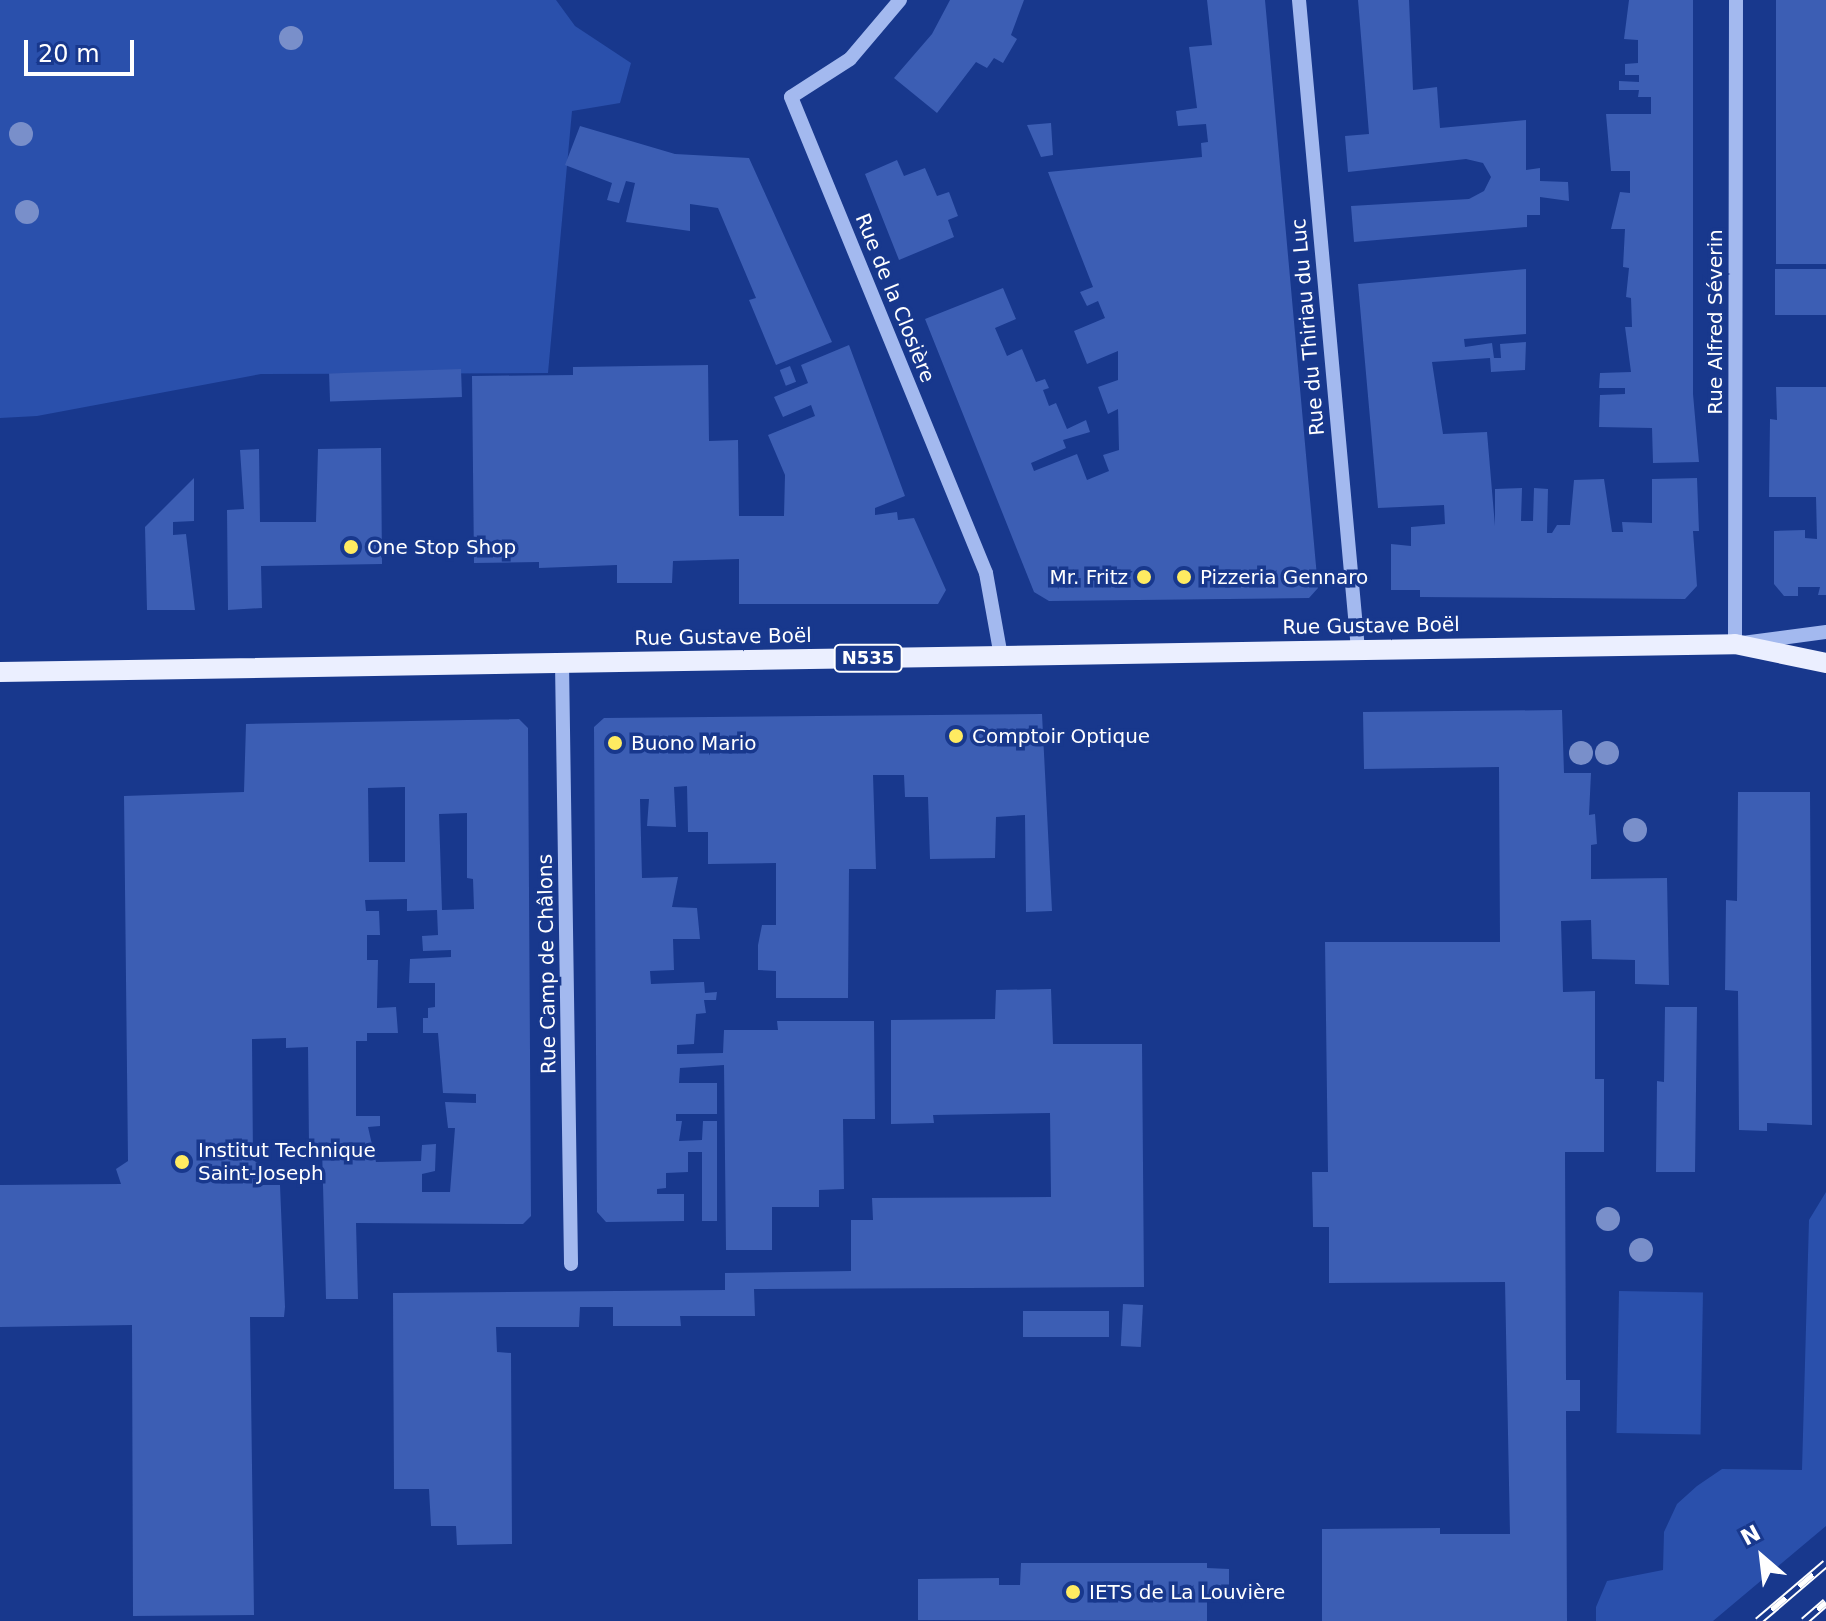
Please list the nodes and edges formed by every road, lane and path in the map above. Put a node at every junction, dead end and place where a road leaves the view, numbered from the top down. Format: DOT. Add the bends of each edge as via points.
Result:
graph roads {
  1 [pos="900,0"];
  2 [pos="1299,0"];
  3 [pos="1736,0"];
  4 [pos="1826,632"];
  5 [pos="1735,644"];
  6 [pos="1358,650"];
  7 [pos="1001,656"];
  8 [pos="562,663"];
  9 [pos="1826,663"];
  10 [pos="0,672"];
  11 [pos="571,1264"];
  1 -- 7 [label="street, Rue de la Closière" via="850,59 791,97 986,573"];
  2 -- 6 [label="street, Rue du Thiriau du Luc"];
  3 -- 5 [label="street, Rue Alfred Séverin"];
  4 -- 5 [label="street, Rue Gustave Boël"];
  5 -- 6 [label="main road, Rue Gustave Boël / N535"];
  5 -- 9 [label="main road, Rue Gustave Boël / N535"];
  6 -- 7 [label="main road, Rue Gustave Boël / N535"];
  7 -- 8 [label="main road, Rue Gustave Boël / N535"];
  8 -- 10 [label="main road, Rue Gustave Boël / N535"];
  8 -- 11 [label="street, Rue Camp de Châlons"];
}
